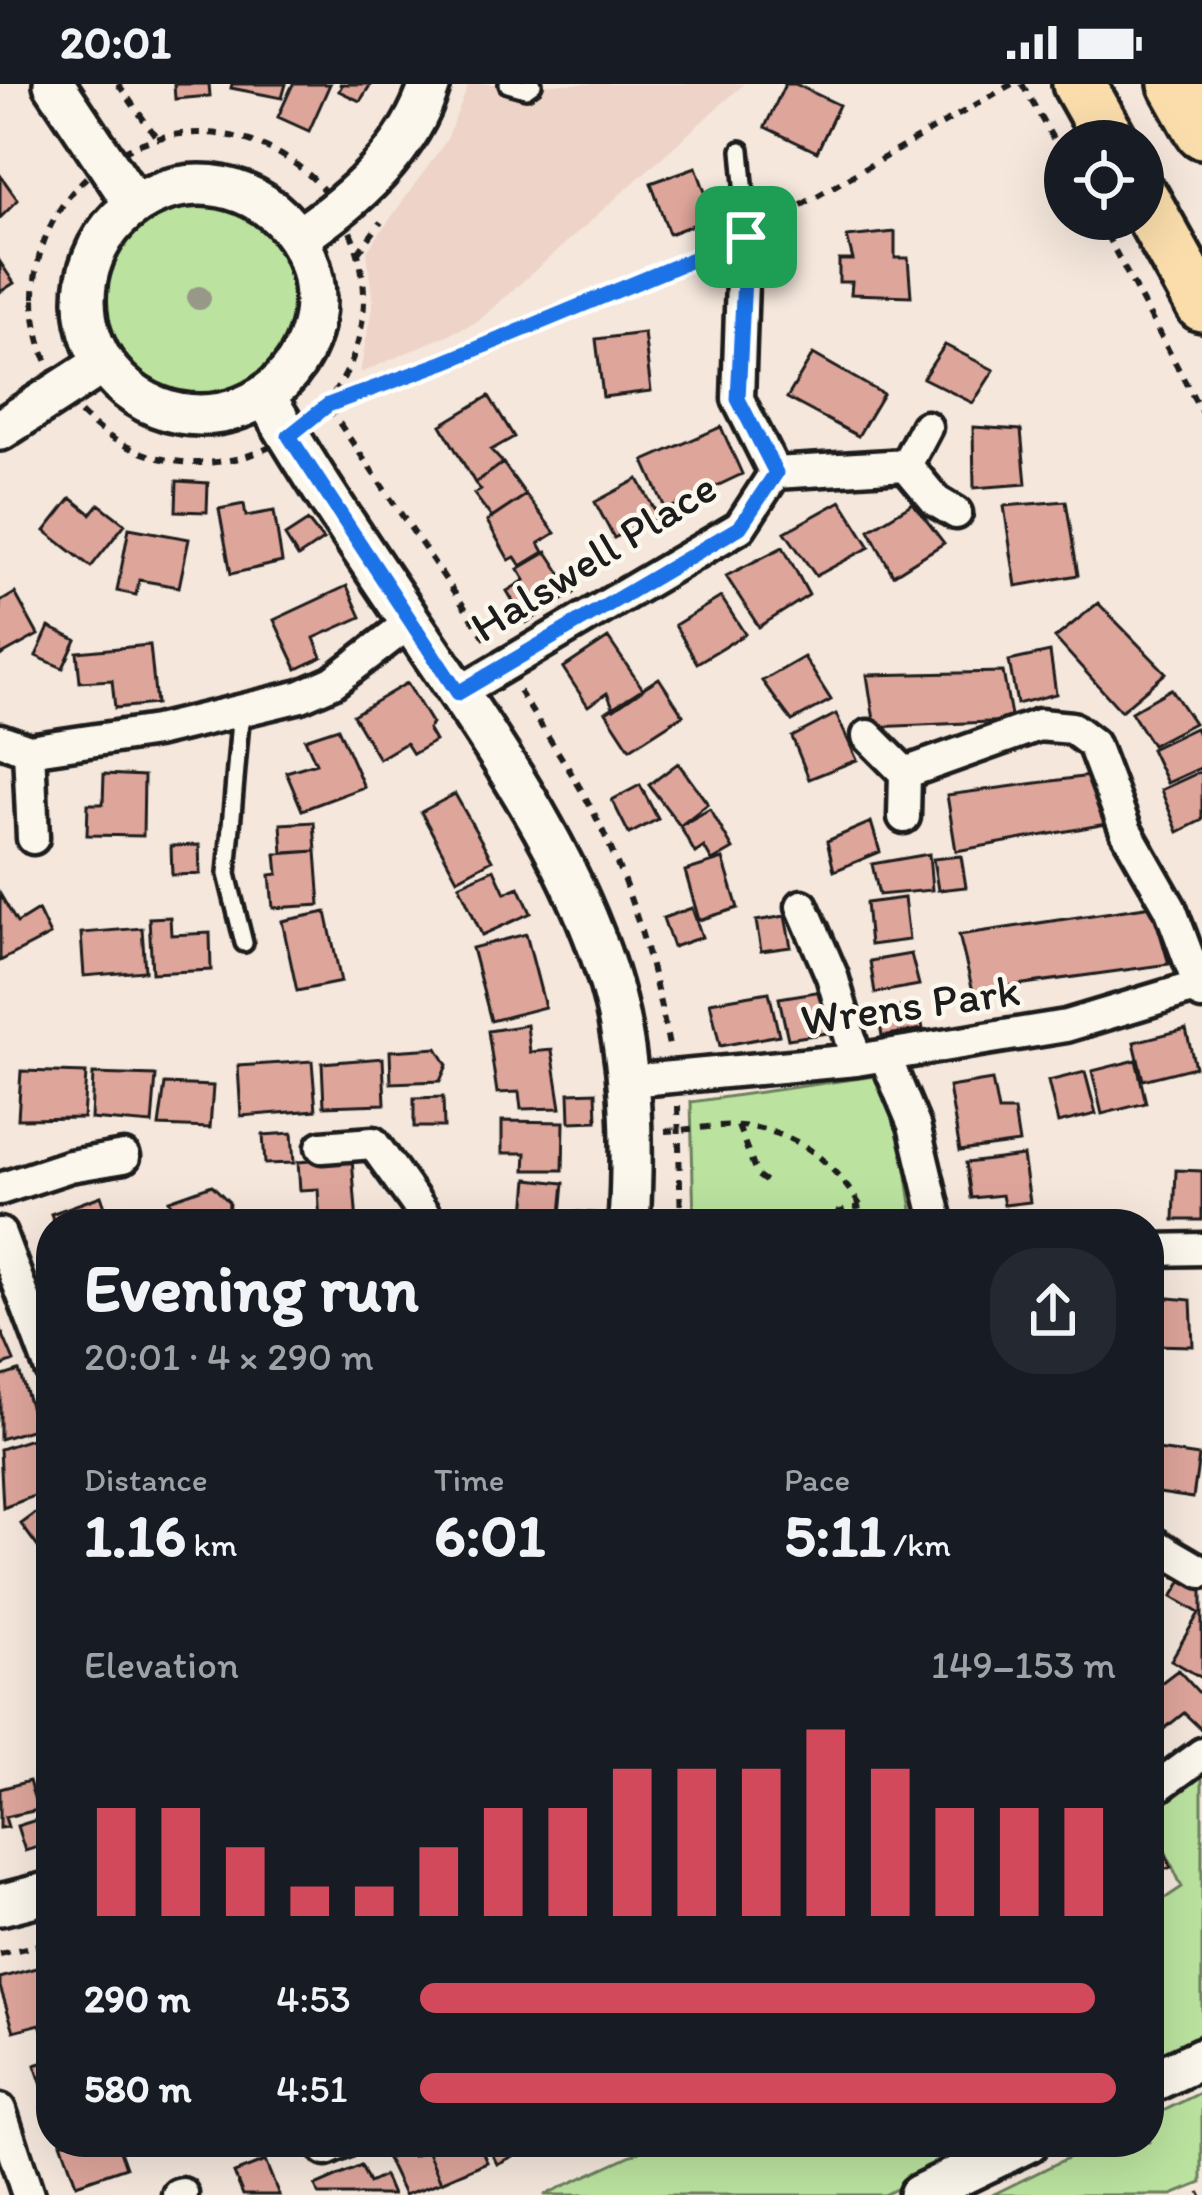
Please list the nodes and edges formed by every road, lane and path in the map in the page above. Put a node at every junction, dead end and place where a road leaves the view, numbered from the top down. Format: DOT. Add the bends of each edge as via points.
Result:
graph roads {
  1 [pos="55,84"];
  2 [pos="118,84"];
  3 [pos="430,84"];
  4 [pos="508,84"];
  5 [pos="533,84"];
  6 [pos="1012,84"];
  7 [pos="1022,84"];
  8 [pos="1079,84"];
  9 [pos="1175,84"];
  10 [pos="1099,120"];
  11 [pos="1044,123"];
  12 [pos="1202,132"];
  13 [pos="157,138"];
  14 [pos="742,150"];
  15 [pos="104,161"];
  16 [pos="135,205"];
  17 [pos="339,209"];
  18 [pos="746,237"];
  19 [pos="1164,237"];
  20 [pos="298,238"];
  21 [pos="1109,240"];
  22 [pos="742,281"];
  23 [pos="1202,305"];
  24 [pos="104,363"];
  25 [pos="63,392"];
  26 [pos="265,396"];
  27 [pos="328,405"];
  28 [pos="1202,413"];
  29 [pos="926,428"];
  30 [pos="0,430"];
  31 [pos="289,436"];
  32 [pos="906,466"];
  33 [pos="776,473"];
  34 [pos="956,514"];
  35 [pos="413,620"];
  36 [pos="458,693"];
  37 [pos="242,709"];
  38 [pos="868,736"];
  39 [pos="15,745"];
  40 [pos="905,773"];
  41 [pos="904,818"];
  42 [pos="33,838"];
  43 [pos="802,906"];
  44 [pos="244,943"];
  45 [pos="1201,990"];
  46 [pos="871,1058"];
  47 [pos="628,1081"];
  48 [pos="738,1126"];
  49 [pos="632,1132"];
  50 [pos="322,1147"];
  51 [pos="124,1157"];
  52 [pos="772,1186"];
  53 [pos="0,1189"];
  54 [pos="861,1206"];
  55 [pos="420,1209"];
  56 [pos="629,1209"];
  57 [pos="850,1209"];
  58 [pos="863,1209"];
  59 [pos="934,1209"];
  60 [pos="0,1234"];
  61 [pos="1202,1249"];
  62 [pos="1164,1250"];
  63 [pos="36,1330"];
  64 [pos="1164,1549"];
  65 [pos="1202,1572"];
  66 [pos="1202,1754"];
  67 [pos="1164,1781"];
  68 [pos="36,1896"];
  69 [pos="0,1905"];
  70 [pos="36,1946"];
  71 [pos="0,1954"];
  72 [pos="1202,2058"];
  73 [pos="1164,2077"];
  74 [pos="0,2110"];
  75 [pos="997,2157"];
  76 [pos="28,2195"];
  77 [pos="919,2195"];
  1 -- 15 [label="street"];
  2 -- 13 [label="path"];
  3 -- 17 [label="street" via="392,158"];
  4 -- 5 [label="lane"];
  6 -- 18 [label="path"];
  7 -- 11 [label="path"];
  8 -- 10 [label="highway"];
  9 -- 12 [label="highway"];
  13 -- 15 [label="path"];
  13 -- 17 [label="path" via="217,132 259,142 294,163"];
  14 -- 18 [label="lane"];
  15 -- 16 [label="street"];
  15 -- 25 [label="path" via="52,222 37,268 38,327"];
  16 -- 20 [label="street" via="178,188 224,188 266,206"];
  16 -- 24 [label="street" via="104,237 87,278 87,322"];
  17 -- 20 [label="street"];
  17 -- 27 [label="path" via="356,242 362,316 347,378"];
  18 -- 22 [label="lane"];
  18 -- 27 [label="path"];
  19 -- 23 [label="highway"];
  20 -- 26 [label="street" via="315,286 310,336"];
  21 -- 28 [label="path"];
  22 -- 33 [label="street, Halswell Place" via="738,399"];
  24 -- 25 [label="street"];
  24 -- 26 [label="street" via="136,396 178,413 223,413"];
  25 -- 30 [label="street"];
  25 -- 31 [label="path" via="99,429 168,461 229,461"];
  26 -- 31 [label="street"];
  27 -- 31 [label="path"];
  29 -- 32 [label="street"];
  31 -- 35 [label="street"];
  32 -- 33 [label="street"];
  32 -- 34 [label="street"];
  33 -- 36 [label="street, Halswell Place" via="740,527"];
  35 -- 36 [label="street"];
  35 -- 37 [label="street" via="333,682"];
  36 -- 47 [label="street" via="511,769 580,902 607,971"];
  37 -- 39 [label="street" via="156,731"];
  37 -- 44 [label="lane" via="227,874"];
  38 -- 40 [label="street"];
  39 -- 42 [label="street"];
  40 -- 41 [label="street"];
  40 -- 45 [label="street, Wrens Park" via="1040,725 1072,728 1093,744"];
  43 -- 46 [label="street"];
  45 -- 46 [label="street, Wrens Park" via="1066,1027"];
  46 -- 47 [label="street, Wrens Park"];
  46 -- 59 [label="street" via="914,1125"];
  47 -- 49 [label="street"];
  48 -- 49 [label="path"];
  48 -- 52 [label="path" via="757,1175"];
  48 -- 54 [label="path" via="813,1150"];
  49 -- 56 [label="street"];
  50 -- 55 [label="street" via="373,1143"];
  51 -- 53 [label="street"];
  54 -- 57 [label="path"];
  54 -- 58 [label="path"];
  60 -- 63 [label="street"];
  61 -- 62 [label="street"];
  64 -- 65 [label="street"];
  66 -- 67 [label="street"];
  68 -- 69 [label="street"];
  70 -- 71 [label="path"];
  72 -- 73 [label="street"];
  74 -- 76 [label="street"];
  75 -- 77 [label="street"];
}
